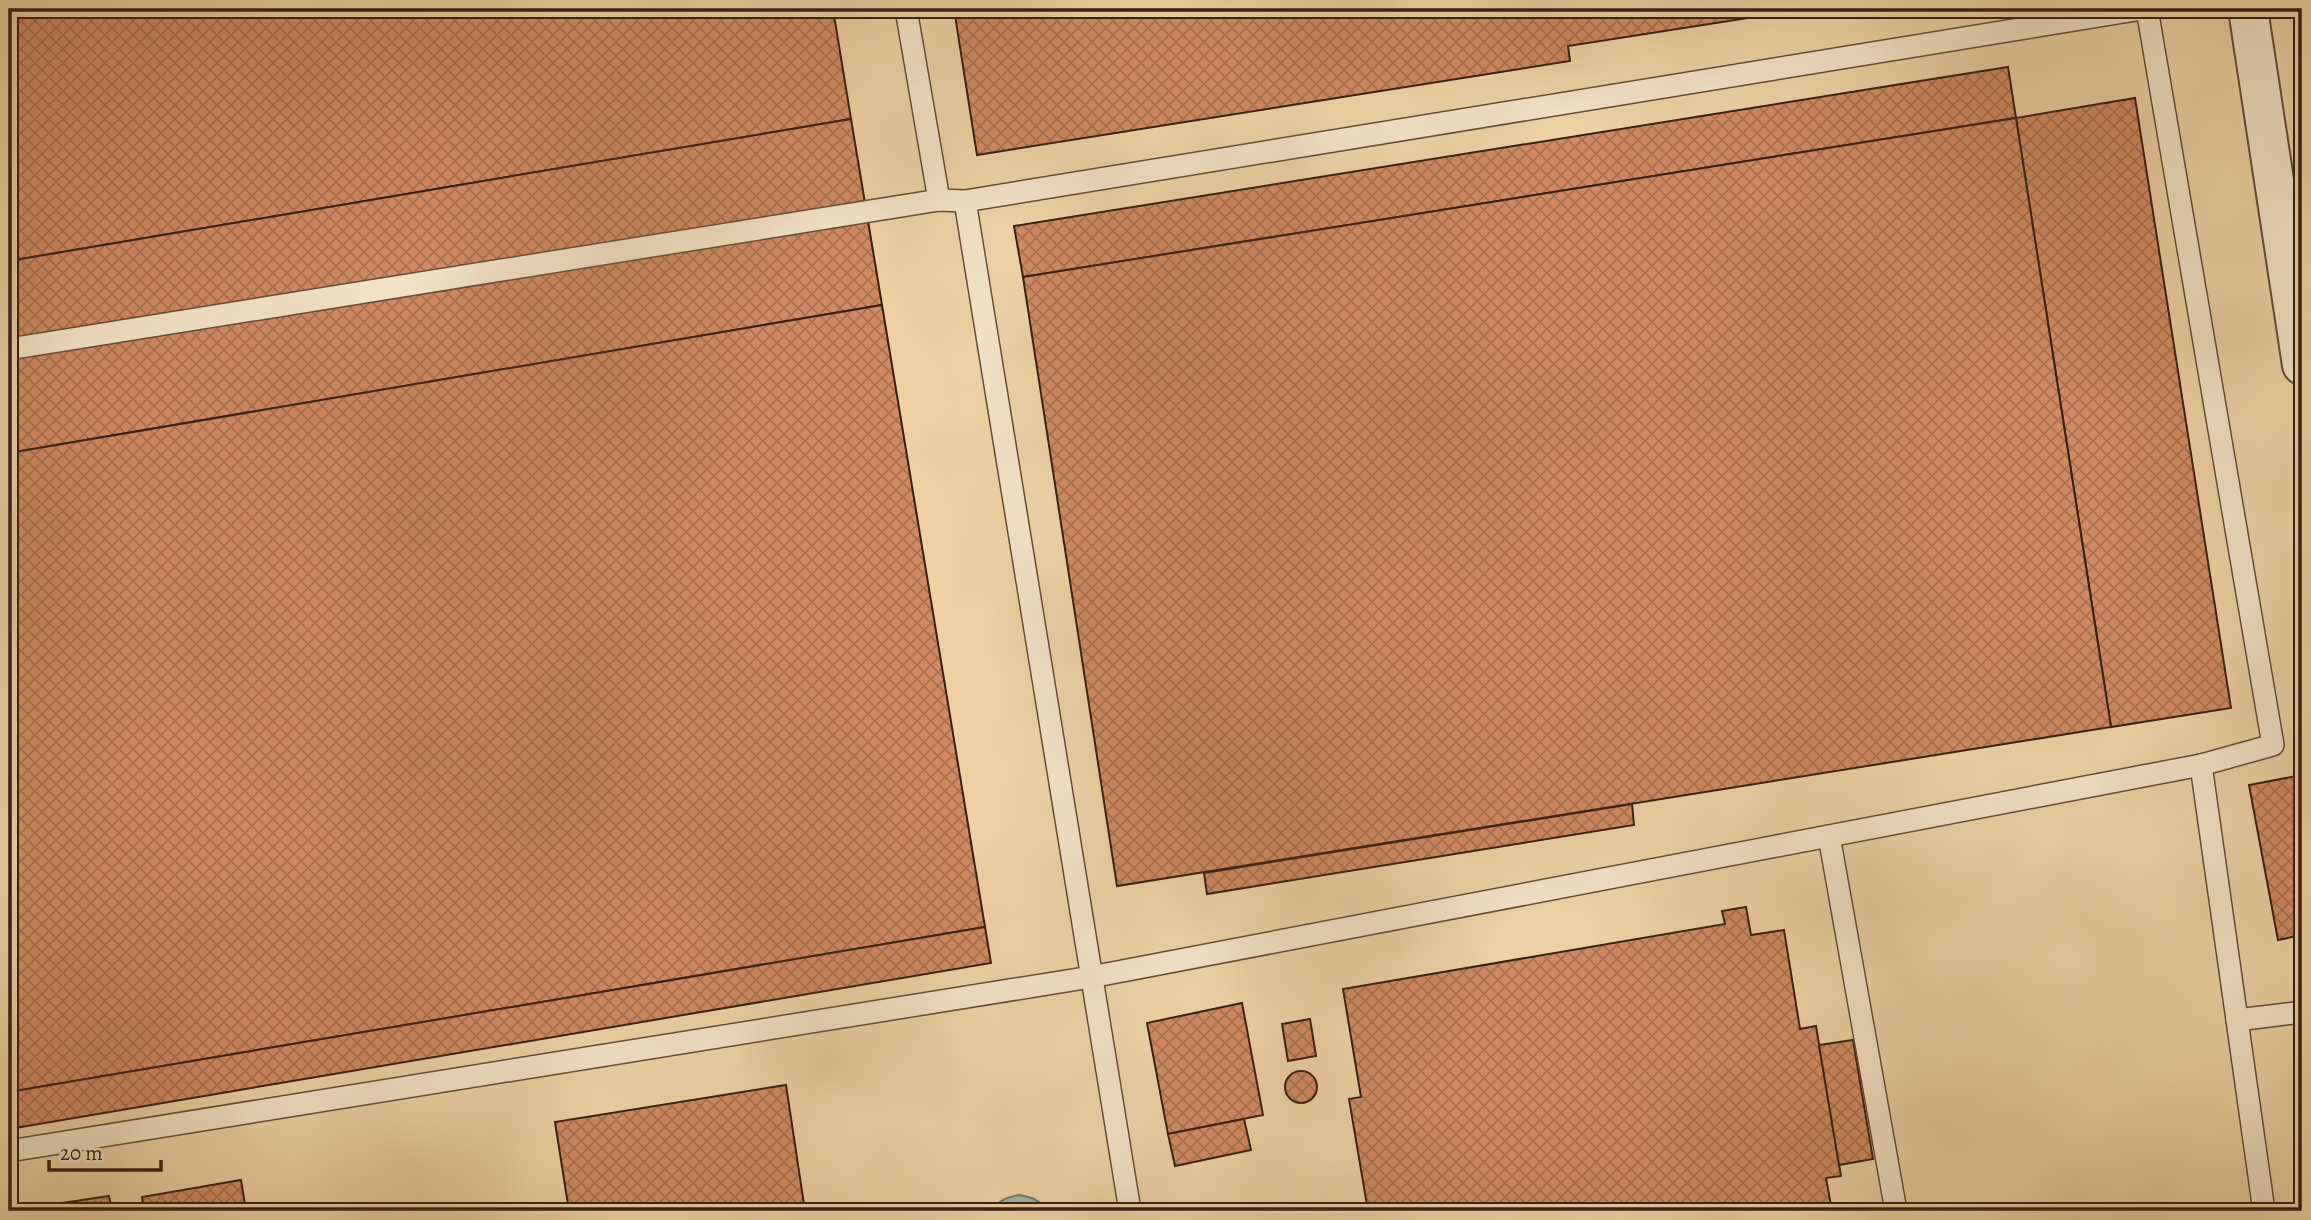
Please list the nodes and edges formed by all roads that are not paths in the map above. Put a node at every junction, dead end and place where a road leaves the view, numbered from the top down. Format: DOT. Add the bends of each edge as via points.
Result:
graph roads {
  1 [pos="906,9"];
  2 [pos="2144,9"];
  3 [pos="2248,9"];
  4 [pos="2074,14"];
  5 [pos="939,200"];
  6 [pos="965,201"];
  7 [pos="9,349"];
  8 [pos="2301,350"];
  9 [pos="2201,765"];
  10 [pos="1829,836"];
  11 [pos="1091,977"];
  12 [pos="2302,1012"];
  13 [pos="2236,1020"];
  14 [pos="9,1151"];
  15 [pos="1130,1211"];
  16 [pos="1896,1211"];
  17 [pos="2264,1211"];
  1 -- 5 [label="lane"];
  2 -- 4 [label="lane"];
  2 -- 9 [label="lane" via="2273,745"];
  3 -- 8 [label="street"];
  4 -- 6 [label="lane"];
  5 -- 6 [label="lane"];
  5 -- 7 [label="lane"];
  6 -- 11 [label="lane"];
  9 -- 10 [label="lane"];
  9 -- 13 [label="lane"];
  10 -- 11 [label="lane"];
  10 -- 16 [label="lane"];
  11 -- 14 [label="lane"];
  11 -- 15 [label="lane"];
  12 -- 13 [label="lane"];
  13 -- 17 [label="lane"];
}
